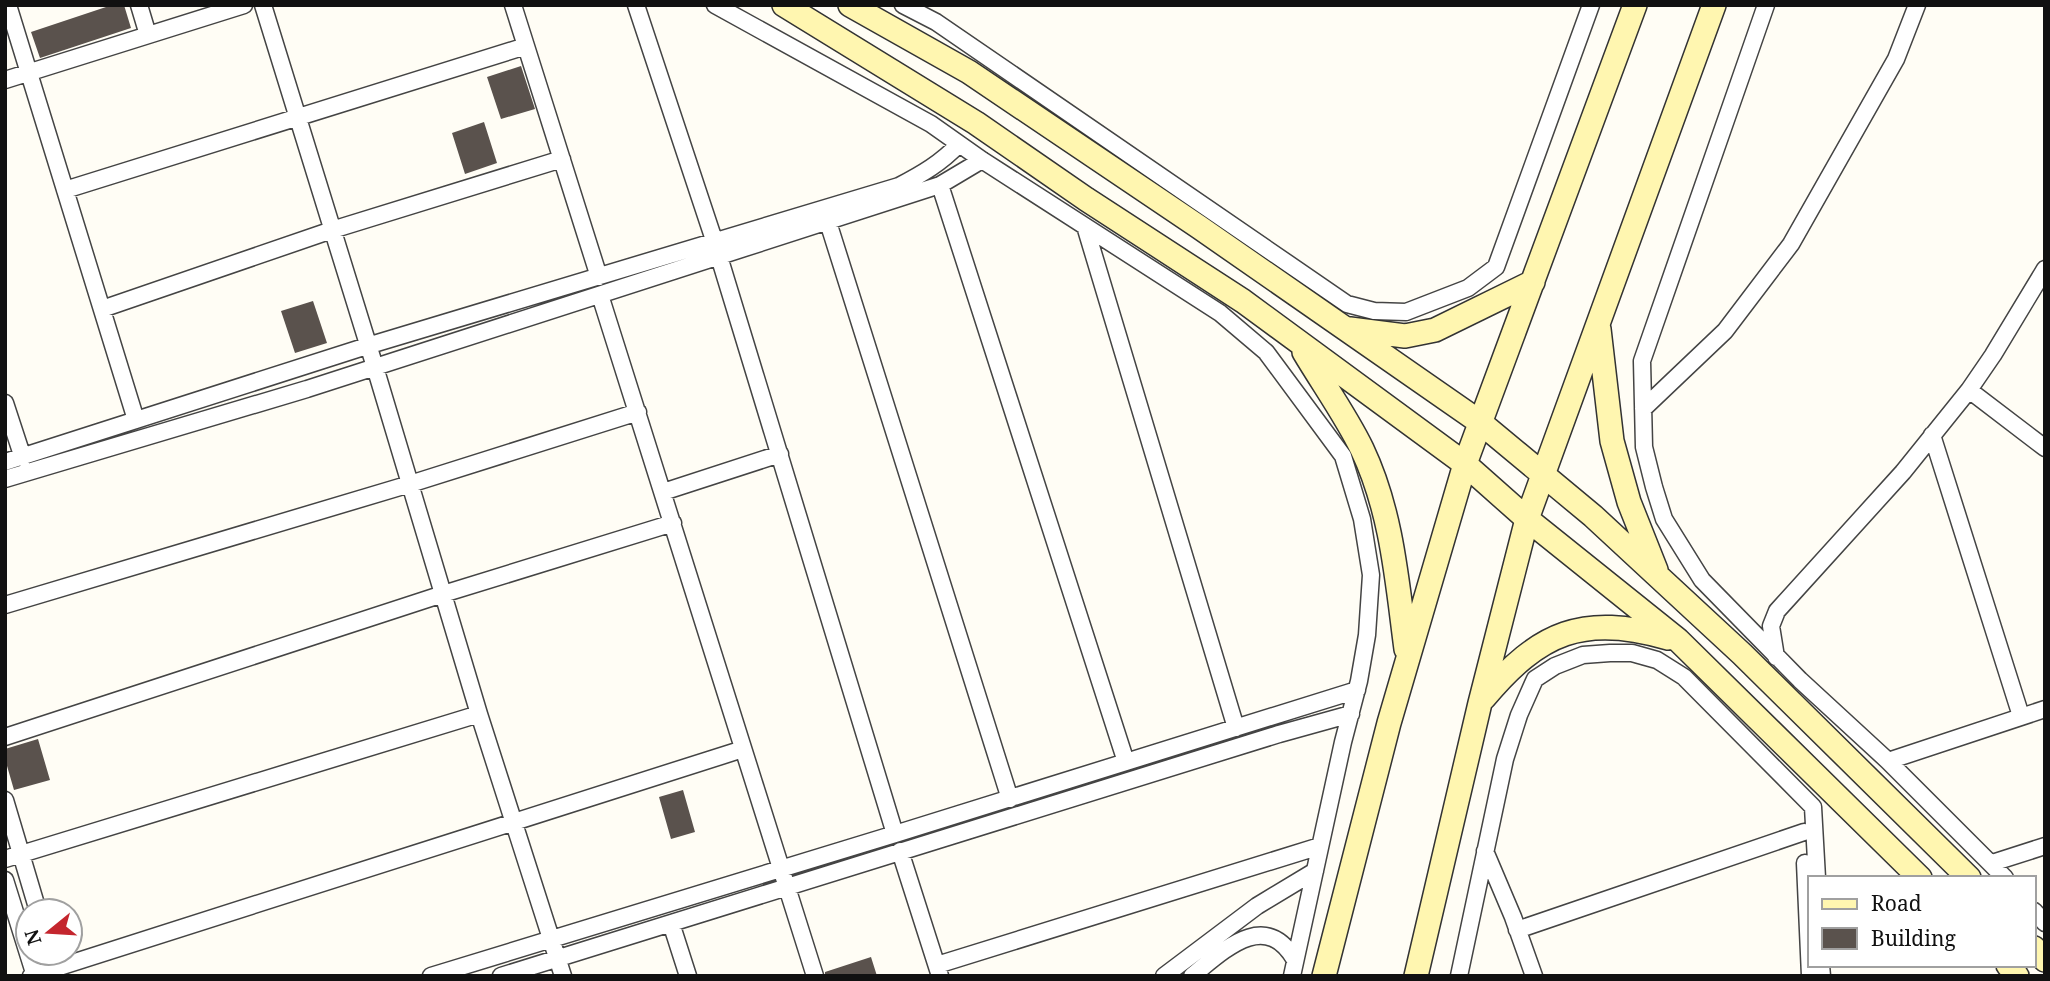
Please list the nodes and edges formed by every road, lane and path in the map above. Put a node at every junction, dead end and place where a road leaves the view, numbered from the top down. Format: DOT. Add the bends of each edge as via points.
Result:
graph roads {
  1 [pos="8,5"];
  2 [pos="139,5"];
  3 [pos="244,5"];
  4 [pos="263,5"];
  5 [pos="513,5"];
  6 [pos="636,5"];
  7 [pos="715,5"];
  8 [pos="784,5"];
  9 [pos="850,5"];
  10 [pos="903,5"];
  11 [pos="1591,5"];
  12 [pos="1635,5"];
  13 [pos="1714,5"];
  14 [pos="1766,5"];
  15 [pos="1917,5"];
  16 [pos="148,35"];
  17 [pos="526,46"];
  18 [pos="29,72"];
  19 [pos="5,80"];
  20 [pos="297,116"];
  21 [pos="959,144"];
  22 [pos="562,159"];
  23 [pos="982,160"];
  24 [pos="940,185"];
  25 [pos="65,190"];
  26 [pos="828,222"];
  27 [pos="1085,226"];
  28 [pos="332,230"];
  29 [pos="715,240"];
  30 [pos="720,257"];
  31 [pos="2045,269"];
  32 [pos="599,277"];
  33 [pos="1533,282"];
  34 [pos="600,295"];
  35 [pos="102,309"];
  36 [pos="1599,322"];
  37 [pos="1344,328"];
  38 [pos="1297,341"];
  39 [pos="367,346"];
  40 [pos="375,367"];
  41 [pos="1969,390"];
  42 [pos="5,403"];
  43 [pos="1643,409"];
  44 [pos="638,412"];
  45 [pos="136,420"];
  46 [pos="1481,423"];
  47 [pos="1932,435"];
  48 [pos="2045,448"];
  49 [pos="780,454"];
  50 [pos="23,458"];
  51 [pos="5,462"];
  52 [pos="1465,464"];
  53 [pos="1544,473"];
  54 [pos="5,479"];
  55 [pos="410,484"];
  56 [pos="663,492"];
  57 [pos="1527,519"];
  58 [pos="673,523"];
  59 [pos="1658,576"];
  60 [pos="443,594"];
  61 [pos="5,605"];
  62 [pos="1678,640"];
  63 [pos="1774,654"];
  64 [pos="1408,659"];
  65 [pos="1357,690"];
  66 [pos="1480,703"];
  67 [pos="1796,708"];
  68 [pos="2045,709"];
  69 [pos="479,714"];
  70 [pos="1351,714"];
  71 [pos="2021,716"];
  72 [pos="1236,728"];
  73 [pos="5,737"];
  74 [pos="743,748"];
  75 [pos="1888,761"];
  76 [pos="1126,762"];
  77 [pos="1801,795"];
  78 [pos="1010,799"];
  79 [pos="5,800"];
  80 [pos="514,822"];
  81 [pos="1804,832"];
  82 [pos="895,834"];
  83 [pos="1320,846"];
  84 [pos="2045,846"];
  85 [pos="1485,850"];
  86 [pos="900,851"];
  87 [pos="22,855"];
  88 [pos="5,859"];
  89 [pos="1992,863"];
  90 [pos="781,869"];
  91 [pos="1315,871"];
  92 [pos="1816,876"];
  93 [pos="1918,876"];
  94 [pos="1967,876"];
  95 [pos="2002,876"];
  96 [pos="5,880"];
  97 [pos="786,887"];
  98 [pos="34,897"];
  99 [pos="671,923"];
  100 [pos="1808,928"];
  101 [pos="1517,930"];
  102 [pos="551,939"];
  103 [pos="558,958"];
  104 [pos="1293,968"];
  105 [pos="938,970"];
  106 [pos="56,973"];
  107 [pos="33,975"];
  108 [pos="431,976"];
  109 [pos="501,976"];
  110 [pos="563,976"];
  111 [pos="688,976"];
  112 [pos="815,976"];
  113 [pos="1164,976"];
  114 [pos="1192,976"];
  115 [pos="1324,976"];
  116 [pos="1416,976"];
  117 [pos="1459,976"];
  118 [pos="1534,976"];
  1 -- 18 [label="street"];
  2 -- 16 [label="street"];
  3 -- 16 [label="street"];
  4 -- 20 [label="street"];
  5 -- 17 [label="street"];
  6 -- 29 [label="street"];
  7 -- 21 [label="street" via="931,124"];
  8 -- 38 [label="main road" via="976,123"];
  9 -- 37 [label="main road" via="970,72"];
  10 -- 11 [label="street" via="947,30 1347,304 1406,312 1468,288 1496,267"];
  12 -- 33 [label="main road"];
  13 -- 36 [label="main road"];
  14 -- 43 [label="street" via="1649,336 1642,361"];
  15 -- 43 [label="street" via="1896,59 1791,244 1725,331"];
  16 -- 18 [label="street"];
  17 -- 20 [label="street"];
  17 -- 22 [label="street"];
  18 -- 19 [label="street"];
  18 -- 25 [label="street"];
  20 -- 25 [label="street"];
  20 -- 28 [label="street"];
  21 -- 23 [label="street"];
  21 -- 29 [label="street" via="929,171 899,186"];
  22 -- 28 [label="street"];
  22 -- 32 [label="street"];
  23 -- 24 [label="street"];
  23 -- 27 [label="street"];
  24 -- 26 [label="street"];
  24 -- 76 [label="street"];
  25 -- 35 [label="street"];
  26 -- 30 [label="street"];
  26 -- 78 [label="street"];
  27 -- 65 [label="street" via="1220,313 1266,352 1343,456 1362,519 1371,575"];
  27 -- 72 [label="street"];
  28 -- 35 [label="street"];
  28 -- 39 [label="street"];
  29 -- 30 [label="street"];
  29 -- 32 [label="street"];
  30 -- 34 [label="street"];
  30 -- 49 [label="street"];
  31 -- 41 [label="street"];
  32 -- 39 [label="street"];
  33 -- 37 [label="main road" via="1435,330 1405,336"];
  33 -- 46 [label="main road"];
  34 -- 40 [label="street"];
  34 -- 44 [label="street"];
  35 -- 45 [label="street"];
  36 -- 53 [label="main road"];
  36 -- 59 [label="main road" via="1612,441 1629,502"];
  37 -- 46 [label="main road"];
  38 -- 52 [label="main road"];
  38 -- 64 [label="main road" via="1362,449 1378,491 1391,536"];
  39 -- 40 [label="street"];
  39 -- 45 [label="street"];
  40 -- 54 [label="street"];
  40 -- 55 [label="street"];
  41 -- 47 [label="street"];
  41 -- 48 [label="street"];
  42 -- 50 [label="street"];
  43 -- 63 [label="street" via="1644,447 1664,519 1702,580"];
  44 -- 55 [label="street"];
  44 -- 56 [label="street"];
  45 -- 50 [label="street"];
  46 -- 52 [label="main road"];
  46 -- 53 [label="main road"];
  47 -- 63 [label="street" via="1777,611 1771,626"];
  47 -- 71 [label="street"];
  49 -- 56 [label="street"];
  49 -- 82 [label="street"];
  50 -- 51 [label="street"];
  52 -- 57 [label="main road"];
  52 -- 64 [label="main road"];
  53 -- 57 [label="main road"];
  53 -- 59 [label="main road"];
  55 -- 60 [label="street"];
  55 -- 61 [label="street"];
  56 -- 58 [label="street"];
  57 -- 62 [label="main road"];
  57 -- 66 [label="main road"];
  58 -- 60 [label="street"];
  58 -- 74 [label="street"];
  59 -- 67 [label="main road"];
  60 -- 69 [label="street"];
  60 -- 73 [label="street"];
  62 -- 66 [label="main road" via="1636,628 1595,626 1567,632 1524,656"];
  62 -- 93 [label="main road"];
  63 -- 67 [label="street"];
  63 -- 75 [label="street"];
  64 -- 115 [label="main road"];
  65 -- 70 [label="street"];
  65 -- 72 [label="street"];
  66 -- 116 [label="main road"];
  67 -- 94 [label="main road"];
  68 -- 71 [label="street"];
  69 -- 80 [label="street"];
  69 -- 87 [label="street"];
  70 -- 83 [label="street"];
  70 -- 86 [label="street"];
  71 -- 75 [label="street"];
  72 -- 76 [label="street"];
  74 -- 80 [label="street"];
  74 -- 90 [label="street"];
  75 -- 89 [label="street"];
  76 -- 78 [label="street"];
  77 -- 81 [label="street"];
  77 -- 85 [label="street" via="1684,677 1657,660 1632,653 1583,655 1535,679 1505,759"];
  77 -- 92 [label="street" via="1813,807"];
  78 -- 82 [label="street"];
  79 -- 87 [label="street"];
  80 -- 102 [label="street"];
  80 -- 106 [label="street"];
  81 -- 100 [label="street"];
  81 -- 101 [label="street"];
  82 -- 90 [label="street"];
  83 -- 91 [label="street"];
  83 -- 105 [label="street"];
  84 -- 89 [label="street"];
  85 -- 101 [label="street"];
  85 -- 117 [label="street"];
  86 -- 97 [label="street"];
  86 -- 105 [label="street"];
  87 -- 88 [label="street"];
  87 -- 98 [label="street"];
  89 -- 95 [label="street"];
  90 -- 97 [label="street"];
  90 -- 102 [label="street"];
  91 -- 104 [label="street"];
  91 -- 113 [label="street" via="1256,906"];
  96 -- 107 [label="street"];
  97 -- 99 [label="street"];
  97 -- 112 [label="street"];
  99 -- 103 [label="street"];
  99 -- 111 [label="street"];
  101 -- 118 [label="street"];
  102 -- 103 [label="street"];
  102 -- 108 [label="street"];
  103 -- 109 [label="street"];
  103 -- 110 [label="street"];
  104 -- 114 [label="street" via="1287,946 1260,935 1243,939"];
  106 -- 107 [label="street"];
}
